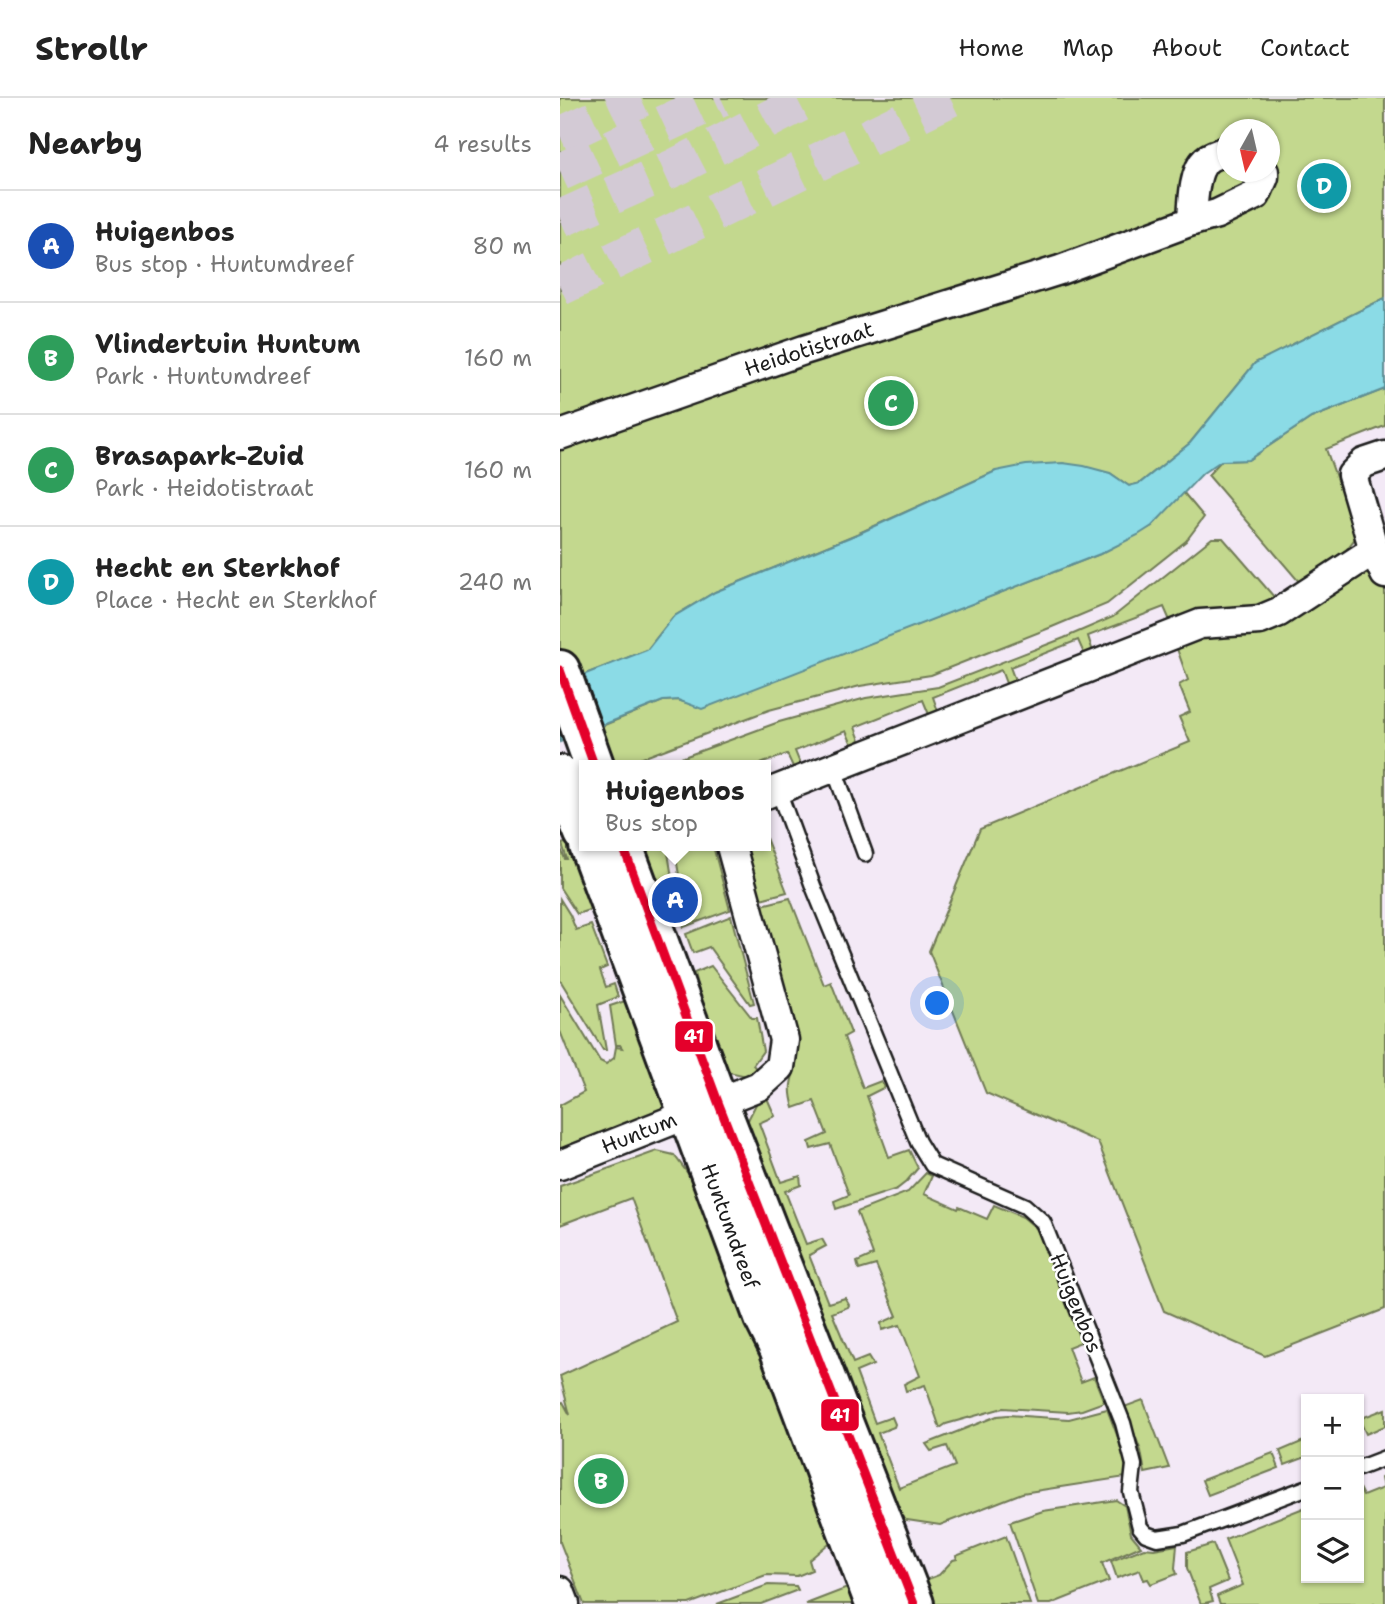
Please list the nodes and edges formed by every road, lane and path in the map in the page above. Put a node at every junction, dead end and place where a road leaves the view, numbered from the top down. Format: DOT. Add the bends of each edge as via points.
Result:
graph roads {
  1 [pos="1217,154"];
  2 [pos="1261,182"];
  3 [pos="1192,221"];
  4 [pos="560,435"];
  5 [pos="1385,456"];
  6 [pos="1379,562"];
  7 [pos="560,670"];
  8 [pos="592,760"];
  9 [pos="833,766"];
  10 [pos="560,775"];
  11 [pos="772,792"];
  12 [pos="579,821"];
  13 [pos="591,851"];
  14 [pos="625,851"];
  15 [pos="732,851"];
  16 [pos="866,854"];
  17 [pos="703,1107"];
  18 [pos="560,1165"];
  19 [pos="1385,1458"];
  20 [pos="1364,1466"];
  21 [pos="1301,1490"];
  22 [pos="560,1591"];
  23 [pos="565,1604"];
  24 [pos="875,1604"];
  25 [pos="914,1604"];
  1 -- 3 [label="street" via="1206,159 1199,173"];
  2 -- 3 [label="street, Heidotistraat" via="1256,195"];
  3 -- 4 [label="street, Heidotistraat" via="1060,270 804,350"];
  5 -- 6 [label="street" via="1364,463 1352,475"];
  6 -- 9 [label="street, Huigenbos" via="1260,620 1200,624"];
  7 -- 8 [label="street"];
  9 -- 11 [label="street, Huigenbos"];
  9 -- 16 [label="lane"];
  10 -- 12 [label="street"];
  11 -- 21 [label="lane, Huigenbos" via="918,1142 932,1165 1025,1206 1043,1222 1123,1423 1134,1465 1131,1492 1140,1527 1157,1538 1183,1534"];
  13 -- 17 [label="street, Huntumdreef"];
  14 -- 17 [label="street, Huntumdreef"];
  15 -- 17 [label="street" via="784,1040 780,1067 759,1086"];
  17 -- 18 [label="street, Huntum"];
  17 -- 24 [label="street, Huntumdreef" via="764,1318"];
  17 -- 25 [label="street, Huntumdreef"];
  19 -- 20 [label="lane"];
  22 -- 23 [label="street"];
}
